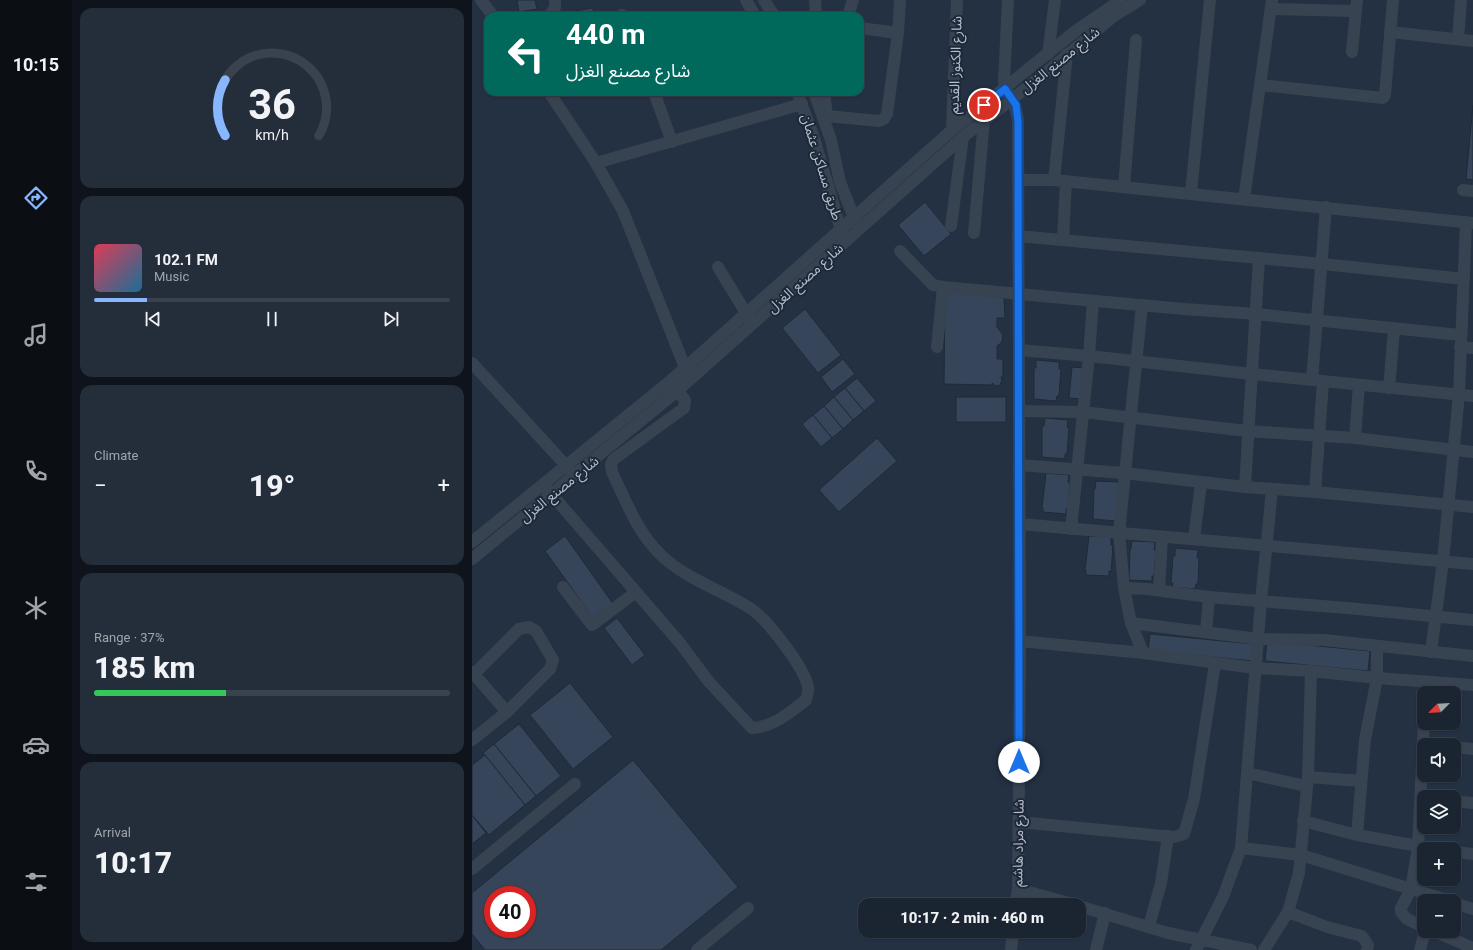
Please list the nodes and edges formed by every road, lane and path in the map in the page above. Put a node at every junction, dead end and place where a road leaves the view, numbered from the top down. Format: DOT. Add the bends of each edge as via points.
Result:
graph roads {
  1 [pos="480,0"];
  2 [pos="554,0"];
  3 [pos="746,0"];
  4 [pos="764,0"];
  5 [pos="815,0"];
  6 [pos="853,0"];
  7 [pos="900,0"];
  8 [pos="957,0"];
  9 [pos="1008,0"];
  10 [pos="1055,0"];
  11 [pos="1121,0"];
  12 [pos="1140,0"];
  13 [pos="1210,0"];
  14 [pos="1392,0"];
  15 [pos="1461,0"];
  16 [pos="1105,5"];
  17 [pos="1272,5"];
  18 [pos="1356,5"];
  19 [pos="490,12"];
  20 [pos="552,12"];
  21 [pos="753,12"];
  22 [pos="772,12"];
  23 [pos="816,12"];
  24 [pos="849,12"];
  25 [pos="864,29"];
  26 [pos="1390,32"];
  27 [pos="898,33"];
  28 [pos="1458,39"];
  29 [pos="1136,40"];
  30 [pos="1473,41"];
  31 [pos="1352,52"];
  32 [pos="1048,54"];
  33 [pos="1067,54"];
  34 [pos="1260,85"];
  35 [pos="1009,94"];
  36 [pos="552,96"];
  37 [pos="655,96"];
  38 [pos="799,96"];
  39 [pos="816,96"];
  40 [pos="824,96"];
  41 [pos="802,104"];
  42 [pos="825,116"];
  43 [pos="984,120"];
  44 [pos="952,130"];
  45 [pos="963,137"];
  46 [pos="672,142"];
  47 [pos="596,163"];
  48 [pos="1018,180"];
  49 [pos="1060,181"];
  50 [pos="1124,188"];
  51 [pos="1191,193"];
  52 [pos="839,199"];
  53 [pos="1244,199"];
  54 [pos="1326,207"];
  55 [pos="853,217"];
  56 [pos="1470,223"];
  57 [pos="950,226"];
  58 [pos="840,228"];
  59 [pos="859,230"];
  60 [pos="974,232"];
  61 [pos="1018,236"];
  62 [pos="1063,240"];
  63 [pos="844,243"];
  64 [pos="900,251"];
  65 [pos="1259,258"];
  66 [pos="1323,264"];
  67 [pos="718,267"];
  68 [pos="1464,278"];
  69 [pos="943,287"];
  70 [pos="1018,294"];
  71 [pos="1092,301"];
  72 [pos="1142,305"];
  73 [pos="746,313"];
  74 [pos="1256,314"];
  75 [pos="1318,320"];
  76 [pos="753,324"];
  77 [pos="1394,329"];
  78 [pos="1460,341"];
  79 [pos="937,347"];
  80 [pos="1473,348"];
  81 [pos="1019,350"];
  82 [pos="1089,356"];
  83 [pos="1136,362"];
  84 [pos="472,363"];
  85 [pos="685,368"];
  86 [pos="1252,374"];
  87 [pos="690,380"];
  88 [pos="1318,381"];
  89 [pos="1360,385"];
  90 [pos="673,386"];
  91 [pos="1389,388"];
  92 [pos="1459,394"];
  93 [pos="1473,396"];
  94 [pos="1019,411"];
  95 [pos="1083,412"];
  96 [pos="1130,417"];
  97 [pos="1247,431"];
  98 [pos="1320,435"];
  99 [pos="1355,438"];
  100 [pos="1454,450"];
  101 [pos="1473,452"];
  102 [pos="1019,465"];
  103 [pos="566,467"];
  104 [pos="1077,470"];
  105 [pos="1124,473"];
  106 [pos="575,476"];
  107 [pos="1201,483"];
  108 [pos="544,485"];
  109 [pos="1245,487"];
  110 [pos="1272,490"];
  111 [pos="1315,492"];
  112 [pos="552,495"];
  113 [pos="1449,504"];
  114 [pos="1473,507"];
  115 [pos="1020,524"];
  116 [pos="1071,529"];
  117 [pos="1119,533"];
  118 [pos="1162,538"];
  119 [pos="1194,539"];
  120 [pos="472,542"];
  121 [pos="1267,545"];
  122 [pos="472,559"];
  123 [pos="1443,561"];
  124 [pos="1473,564"];
  125 [pos="563,587"];
  126 [pos="1124,588"];
  127 [pos="1159,590"];
  128 [pos="636,592"];
  129 [pos="1209,598"];
  130 [pos="1261,601"];
  131 [pos="1435,617"];
  132 [pos="1473,620"];
  133 [pos="1131,623"];
  134 [pos="1206,632"];
  135 [pos="1259,639"];
  136 [pos="1020,641"];
  137 [pos="1377,646"];
  138 [pos="1431,652"];
  139 [pos="1143,653"];
  140 [pos="1473,656"];
  141 [pos="1215,664"];
  142 [pos="1255,668"];
  143 [pos="1311,671"];
  144 [pos="473,673"];
  145 [pos="1377,678"];
  146 [pos="1473,685"];
  147 [pos="1421,686"];
  148 [pos="1450,686"];
  149 [pos="507,712"];
  150 [pos="472,740"];
  151 [pos="1461,747"];
  152 [pos="1473,748"];
  153 [pos="1247,773"];
  154 [pos="1361,781"];
  155 [pos="1307,782"];
  156 [pos="575,784"];
  157 [pos="1461,802"];
  158 [pos="1473,803"];
  159 [pos="1303,821"];
  160 [pos="1019,822"];
  161 [pos="1357,835"];
  162 [pos="1168,836"];
  163 [pos="1417,846"];
  164 [pos="1241,848"];
  165 [pos="1417,852"];
  166 [pos="1461,853"];
  167 [pos="1473,854"];
  168 [pos="1300,855"];
  169 [pos="472,869"];
  170 [pos="1018,889"];
  171 [pos="1411,889"];
  172 [pos="1427,894"];
  173 [pos="1017,898"];
  174 [pos="1052,898"];
  175 [pos="1461,905"];
  176 [pos="748,908"];
  177 [pos="1086,908"];
  178 [pos="1473,909"];
  179 [pos="1288,912"];
  180 [pos="1106,914"];
  181 [pos="1417,924"];
  182 [pos="1149,926"];
  183 [pos="1012,938"];
  184 [pos="1423,938"];
  185 [pos="1449,938"];
  186 [pos="1199,945"];
  187 [pos="1471,948"];
  188 [pos="698,950"];
  189 [pos="1011,950"];
  190 [pos="1096,950"];
  191 [pos="1251,950"];
  192 [pos="1264,950"];
  193 [pos="1367,950"];
  194 [pos="1420,950"];
  1 -- 19 [label="street"];
  2 -- 20 [label="street" via="555,7"];
  3 -- 21 [label="street"];
  4 -- 22 [label="street"];
  5 -- 23 [label="street"];
  6 -- 24 [label="street"];
  7 -- 27 [label="street"];
  8 -- 44 [label="street, شارع الكنوز القديم"];
  9 -- 35 [label="street, شارع مراد هاشم" via="1004,75"];
  10 -- 32 [label="street"];
  11 -- 16 [label="street, شارع مصنع الغزل"];
  12 -- 33 [label="street, شارع مصنع الغزل" via="1114,16"];
  13 -- 51 [label="street"];
  14 -- 26 [label="street"];
  15 -- 28 [label="street"];
  16 -- 32 [label="street, شارع مصنع الغزل"];
  17 -- 18 [label="street"];
  17 -- 34 [label="street"];
  18 -- 31 [label="street"];
  25 -- 27 [label="street"];
  26 -- 28 [label="street"];
  26 -- 34 [label="street" via="1386,95 1383,98"];
  27 -- 42 [label="street" via="887,114 884,118 879,121"];
  28 -- 30 [label="street"];
  29 -- 50 [label="street"];
  32 -- 35 [label="street, شارع مصنع الغزل"];
  33 -- 35 [label="street, شارع مصنع الغزل"];
  33 -- 49 [label="street"];
  34 -- 53 [label="street"];
  35 -- 43 [label="street, شارع مصنع الغزل"];
  35 -- 44 [label="street, شارع مصنع الغزل"];
  35 -- 48 [label="street, شارع مراد هاشم" via="1018,113"];
  36 -- 47 [label="street"];
  37 -- 46 [label="street"];
  38 -- 41 [label="street, طريق مساكن عثمان"];
  39 -- 42 [label="street, طريق مساكن عثمان"];
  40 -- 42 [label="street"];
  41 -- 46 [label="street"];
  41 -- 52 [label="street, طريق مساكن عثمان"];
  42 -- 52 [label="street, طريق مساكن عثمان"];
  43 -- 45 [label="street, شارع مصنع الغزل"];
  43 -- 60 [label="street"];
  44 -- 55 [label="street, شارع مصنع الغزل"];
  45 -- 57 [label="street"];
  45 -- 59 [label="street, شارع مصنع الغزل"];
  46 -- 47 [label="street"];
  47 -- 85 [label="street" via="623,211"];
  48 -- 49 [label="street"];
  48 -- 61 [label="street, شارع مراد هاشم"];
  49 -- 50 [label="street"];
  49 -- 62 [label="street"];
  50 -- 51 [label="street"];
  51 -- 53 [label="street"];
  52 -- 55 [label="street, طريق مساكن عثمان"];
  52 -- 58 [label="street, طريق مساكن عثمان"];
  53 -- 54 [label="street"];
  54 -- 56 [label="street"];
  54 -- 66 [label="street"];
  55 -- 58 [label="street, شارع مصنع الغزل"];
  55 -- 59 [label="street, طريق مساكن عثمان"];
  56 -- 68 [label="street"];
  58 -- 63 [label="street, طريق مساكن عثمان"];
  58 -- 73 [label="street, شارع مصنع الغزل"];
  59 -- 63 [label="street, شارع مصنع الغزل"];
  61 -- 62 [label="street"];
  61 -- 70 [label="street, شارع مراد هاشم"];
  62 -- 65 [label="street"];
  63 -- 76 [label="street, شارع مصنع الغزل"];
  64 -- 69 [label="street" via="933,285"];
  65 -- 66 [label="street"];
  65 -- 74 [label="street"];
  66 -- 68 [label="street"];
  66 -- 75 [label="street"];
  67 -- 73 [label="street"];
  68 -- 78 [label="street"];
  69 -- 70 [label="street"];
  69 -- 79 [label="street"];
  70 -- 71 [label="street"];
  70 -- 81 [label="street, شارع مراد هاشم"];
  71 -- 72 [label="street"];
  71 -- 82 [label="street"];
  72 -- 74 [label="street"];
  72 -- 83 [label="street"];
  73 -- 76 [label="street"];
  73 -- 85 [label="street, شارع مصنع الغزل"];
  74 -- 75 [label="street"];
  74 -- 86 [label="street"];
  75 -- 77 [label="street"];
  75 -- 88 [label="street"];
  76 -- 87 [label="street, شارع مصنع الغزل"];
  77 -- 78 [label="street"];
  77 -- 91 [label="street"];
  78 -- 80 [label="street"];
  78 -- 92 [label="street"];
  81 -- 82 [label="street"];
  81 -- 94 [label="street, شارع مراد هاشم"];
  82 -- 83 [label="street"];
  82 -- 95 [label="street"];
  83 -- 86 [label="street"];
  83 -- 96 [label="street"];
  84 -- 103 [label="street"];
  85 -- 87 [label="street"];
  85 -- 90 [label="street, شارع مصنع الغزل"];
  86 -- 88 [label="street"];
  86 -- 97 [label="street"];
  87 -- 90 [label="street, شارع مصنع الغزل"];
  88 -- 89 [label="street"];
  88 -- 98 [label="street"];
  89 -- 91 [label="street"];
  89 -- 99 [label="street"];
  90 -- 103 [label="street, شارع مصنع الغزل"];
  90 -- 106 [label="street, شارع مصنع الغزل"];
  90 -- 128 [label="street" via="685,400 684,408 614,459 611,464 612,472 635,522 657,551 679,570 751,609 767,625 803,673 808,687 806,700 777,722 752,728 714,688"];
  91 -- 92 [label="street"];
  92 -- 93 [label="street"];
  92 -- 100 [label="street"];
  94 -- 95 [label="street"];
  94 -- 102 [label="street, شارع مراد هاشم"];
  95 -- 96 [label="street"];
  95 -- 104 [label="street"];
  96 -- 97 [label="street"];
  96 -- 105 [label="street"];
  97 -- 98 [label="street"];
  97 -- 109 [label="street"];
  98 -- 99 [label="street"];
  98 -- 111 [label="street"];
  99 -- 100 [label="street"];
  100 -- 101 [label="street"];
  100 -- 113 [label="street"];
  102 -- 104 [label="street"];
  102 -- 115 [label="street, شارع مراد هاشم"];
  103 -- 106 [label="street"];
  103 -- 108 [label="street, شارع مصنع الغزل"];
  104 -- 105 [label="street"];
  104 -- 116 [label="street"];
  105 -- 107 [label="street"];
  105 -- 117 [label="street"];
  106 -- 112 [label="street, شارع مصنع الغزل"];
  107 -- 109 [label="street"];
  107 -- 119 [label="street"];
  108 -- 112 [label="street"];
  108 -- 120 [label="street, شارع مصنع الغزل"];
  109 -- 110 [label="street"];
  110 -- 111 [label="street"];
  110 -- 121 [label="street"];
  111 -- 113 [label="street"];
  112 -- 122 [label="street, شارع مصنع الغزل"];
  112 -- 128 [label="street"];
  113 -- 114 [label="street"];
  113 -- 123 [label="street"];
  115 -- 116 [label="street"];
  115 -- 136 [label="street, شارع مراد هاشم"];
  116 -- 117 [label="street"];
  117 -- 118 [label="street"];
  117 -- 126 [label="street"];
  118 -- 119 [label="street"];
  118 -- 127 [label="street"];
  119 -- 121 [label="street"];
  121 -- 123 [label="street"];
  121 -- 130 [label="street"];
  123 -- 124 [label="street"];
  123 -- 131 [label="street"];
  125 -- 128 [label="street" via="592,625"];
  126 -- 127 [label="street"];
  126 -- 133 [label="street"];
  127 -- 129 [label="street"];
  129 -- 130 [label="street"];
  129 -- 134 [label="street"];
  130 -- 131 [label="street"];
  130 -- 135 [label="street"];
  131 -- 132 [label="street"];
  131 -- 138 [label="street"];
  133 -- 134 [label="street"];
  133 -- 139 [label="street"];
  134 -- 135 [label="street"];
  135 -- 137 [label="street" via="1324,640"];
  135 -- 142 [label="street"];
  136 -- 139 [label="street"];
  136 -- 160 [label="street, شارع مراد هاشم"];
  137 -- 138 [label="street"];
  137 -- 145 [label="street"];
  138 -- 140 [label="street"];
  139 -- 141 [label="street"];
  141 -- 142 [label="street"];
  141 -- 162 [label="street" via="1189,818 1184,834"];
  142 -- 143 [label="street"];
  142 -- 153 [label="street"];
  143 -- 145 [label="street"];
  143 -- 155 [label="street"];
  144 -- 149 [label="street"];
  144 -- 149 [label="street" via="518,630 529,627 536,631 553,660 550,669"];
  145 -- 147 [label="street"];
  145 -- 154 [label="street" via="1365,740"];
  146 -- 148 [label="street"];
  149 -- 150 [label="street"];
  151 -- 152 [label="street"];
  153 -- 155 [label="street"];
  153 -- 164 [label="street"];
  154 -- 155 [label="street"];
  154 -- 161 [label="street"];
  155 -- 159 [label="street"];
  156 -- 169 [label="street"];
  157 -- 158 [label="street"];
  159 -- 161 [label="street"];
  159 -- 168 [label="street"];
  160 -- 162 [label="street"];
  160 -- 170 [label="street, شارع مراد هاشم"];
  161 -- 163 [label="street"];
  162 -- 182 [label="street" via="1161,883"];
  164 -- 168 [label="street"];
  164 -- 186 [label="street" via="1223,897"];
  165 -- 171 [label="street"];
  166 -- 167 [label="street"];
  168 -- 171 [label="street"];
  168 -- 179 [label="street" via="1296,886"];
  170 -- 173 [label="street, شارع مراد هاشم"];
  170 -- 174 [label="street"];
  171 -- 172 [label="street"];
  171 -- 181 [label="street" via="1401,912 1407,919"];
  175 -- 178 [label="street"];
  176 -- 188 [label="street"];
  177 -- 180 [label="street"];
  179 -- 192 [label="street"];
  179 -- 193 [label="street" via="1362,936 1368,945"];
  180 -- 182 [label="street"];
  180 -- 190 [label="street"];
  182 -- 186 [label="street"];
  183 -- 189 [label="street"];
  184 -- 194 [label="street"];
  185 -- 187 [label="street"];
  186 -- 191 [label="street"];
}
